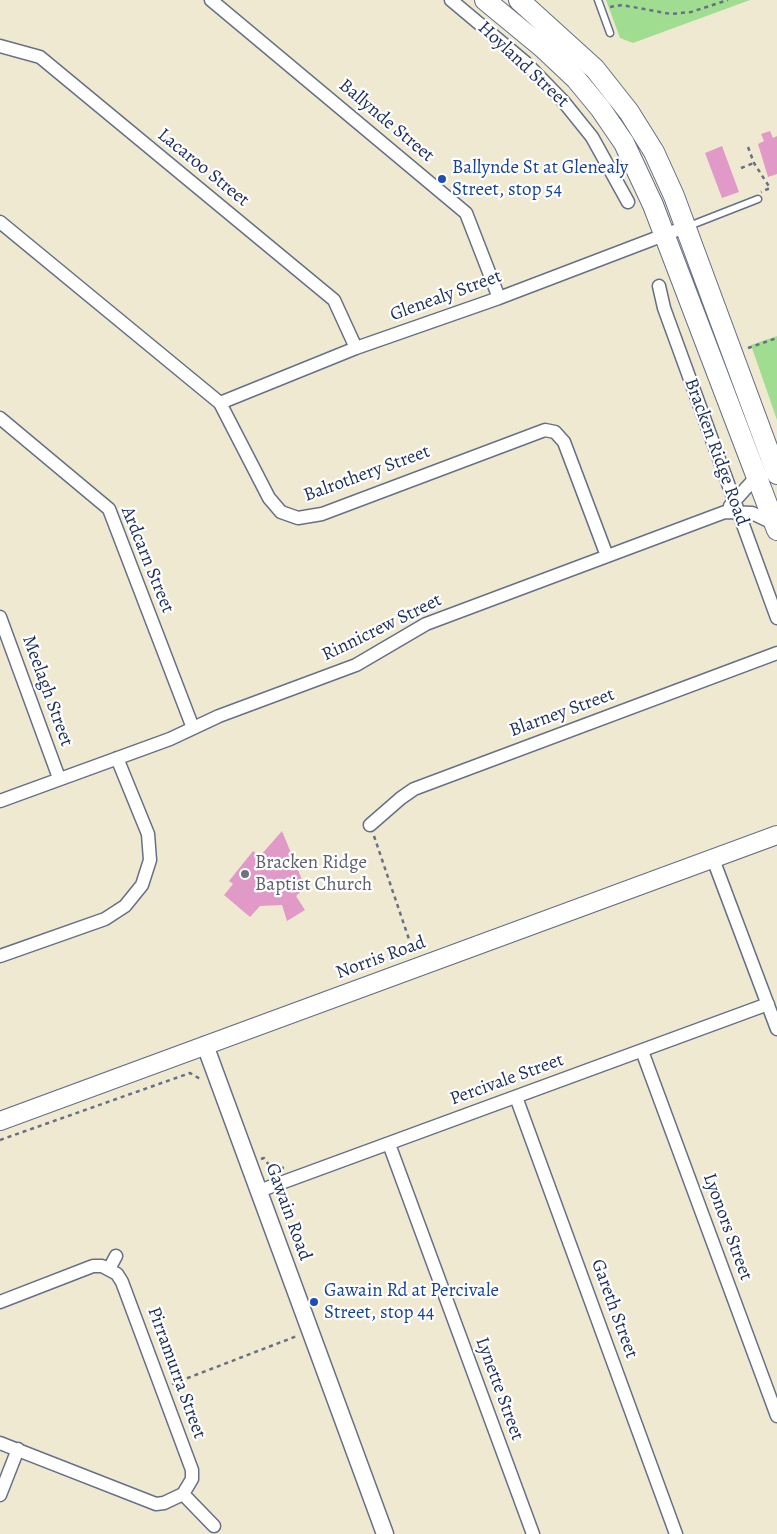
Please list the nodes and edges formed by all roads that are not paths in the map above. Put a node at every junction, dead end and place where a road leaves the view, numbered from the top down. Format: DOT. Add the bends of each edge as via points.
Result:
graph roads {
  1 [pos="211,0"];
  2 [pos="451,0"];
  3 [pos="485,0"];
  4 [pos="519,0"];
  5 [pos="598,0"];
  6 [pos="610,33"];
  7 [pos="0,46"];
  8 [pos="624,142"];
  9 [pos="606,161"];
  10 [pos="758,199"];
  11 [pos="628,202"];
  12 [pos="0,222"];
  13 [pos="685,227"];
  14 [pos="664,236"];
  15 [pos="659,286"];
  16 [pos="499,298"];
  17 [pos="356,348"];
  18 [pos="220,403"];
  19 [pos="0,418"];
  20 [pos="777,474"];
  21 [pos="757,476"];
  22 [pos="732,508"];
  23 [pos="776,527"];
  24 [pos="607,556"];
  25 [pos="0,617"];
  26 [pos="777,618"];
  27 [pos="777,653"];
  28 [pos="192,728"];
  29 [pos="117,758"];
  30 [pos="59,778"];
  31 [pos="0,801"];
  32 [pos="370,825"];
  33 [pos="777,835"];
  34 [pos="713,859"];
  35 [pos="0,956"];
  36 [pos="768,1004"];
  37 [pos="777,1028"];
  38 [pos="205,1045"];
  39 [pos="642,1051"];
  40 [pos="516,1097"];
  41 [pos="0,1121"];
  42 [pos="389,1144"];
  43 [pos="260,1191"];
  44 [pos="116,1256"];
  45 [pos="109,1268"];
  46 [pos="0,1302"];
  47 [pos="777,1416"];
  48 [pos="0,1443"];
  49 [pos="18,1449"];
  50 [pos="183,1494"];
  51 [pos="0,1495"];
  52 [pos="214,1526"];
  53 [pos="385,1534"];
  54 [pos="533,1534"];
  55 [pos="676,1534"];
  1 -- 16 [label="street, Ballynde Street" via="466,213"];
  2 -- 9 [label="street, Hoyland Street" via="544,80 579,119"];
  3 -- 8 [label="main road, Hoyland Street" via="576,79"];
  4 -- 13 [label="main road" via="579,52 611,88 654,152"];
  5 -- 6 [label="lane"];
  7 -- 17 [label="street, Lacaroo Street" via="40,57 334,300"];
  8 -- 9 [label="street"];
  8 -- 14 [label="main road, Hoyland Street"];
  9 -- 11 [label="street, Hoyland Street"];
  10 -- 13 [label="lane"];
  12 -- 18 [label="street, Balrothery Street"];
  13 -- 14 [label="street, Glenealy Street"];
  13 -- 20 [label="main road"];
  14 -- 16 [label="street, Glenealy Street"];
  14 -- 21 [label="main road, Bracken Ridge Road"];
  15 -- 22 [label="street, Bracken Ridge Road"];
  16 -- 17 [label="street, Glenealy Street"];
  17 -- 18 [label="street, Glenealy Street"];
  18 -- 24 [label="street, Balrothery Street" via="269,498 282,512 298,518 322,514 534,433 555,432 564,442"];
  19 -- 28 [label="street, Ardcarn Street" via="109,509"];
  21 -- 22 [label="street, Rinnicrew Street"];
  21 -- 23 [label="main road, Bracken Ridge Road"];
  22 -- 23 [label="street" via="752,513"];
  22 -- 24 [label="street, Rinnicrew Street"];
  22 -- 26 [label="street, Bracken Ridge Road"];
  24 -- 28 [label="street, Rinnicrew Street" via="426,624 356,665"];
  25 -- 30 [label="street, Meelagh Street"];
  27 -- 32 [label="street, Blarney Street" via="414,789"];
  28 -- 29 [label="street, Rinnicrew Street"];
  29 -- 30 [label="street, Rinnicrew Street"];
  29 -- 35 [label="street" via="148,834 150,860 142,885 125,906 105,919"];
  30 -- 31 [label="street, Rinnicrew Street"];
  33 -- 34 [label="main road, Norris Road"];
  34 -- 36 [label="street"];
  34 -- 38 [label="main road, Norris Road"];
  36 -- 37 [label="street"];
  36 -- 39 [label="street, Percivale Street"];
  38 -- 41 [label="main road, Norris Road"];
  38 -- 43 [label="street, Gawain Road"];
  39 -- 40 [label="street, Percivale Street"];
  39 -- 47 [label="street, Lyonors Street"];
  40 -- 42 [label="street, Percivale Street"];
  40 -- 55 [label="street, Gareth Street"];
  42 -- 43 [label="street, Percivale Street"];
  42 -- 54 [label="street, Lynette Street"];
  43 -- 53 [label="street, Gawain Road"];
  44 -- 45 [label="street"];
  45 -- 46 [label="street" via="93,1266"];
  45 -- 50 [label="street, Pirramurra Street" via="122,1282 192,1470 192,1479"];
  48 -- 49 [label="street"];
  49 -- 50 [label="street" via="156,1504"];
  49 -- 51 [label="street"];
  50 -- 52 [label="street"];
}
